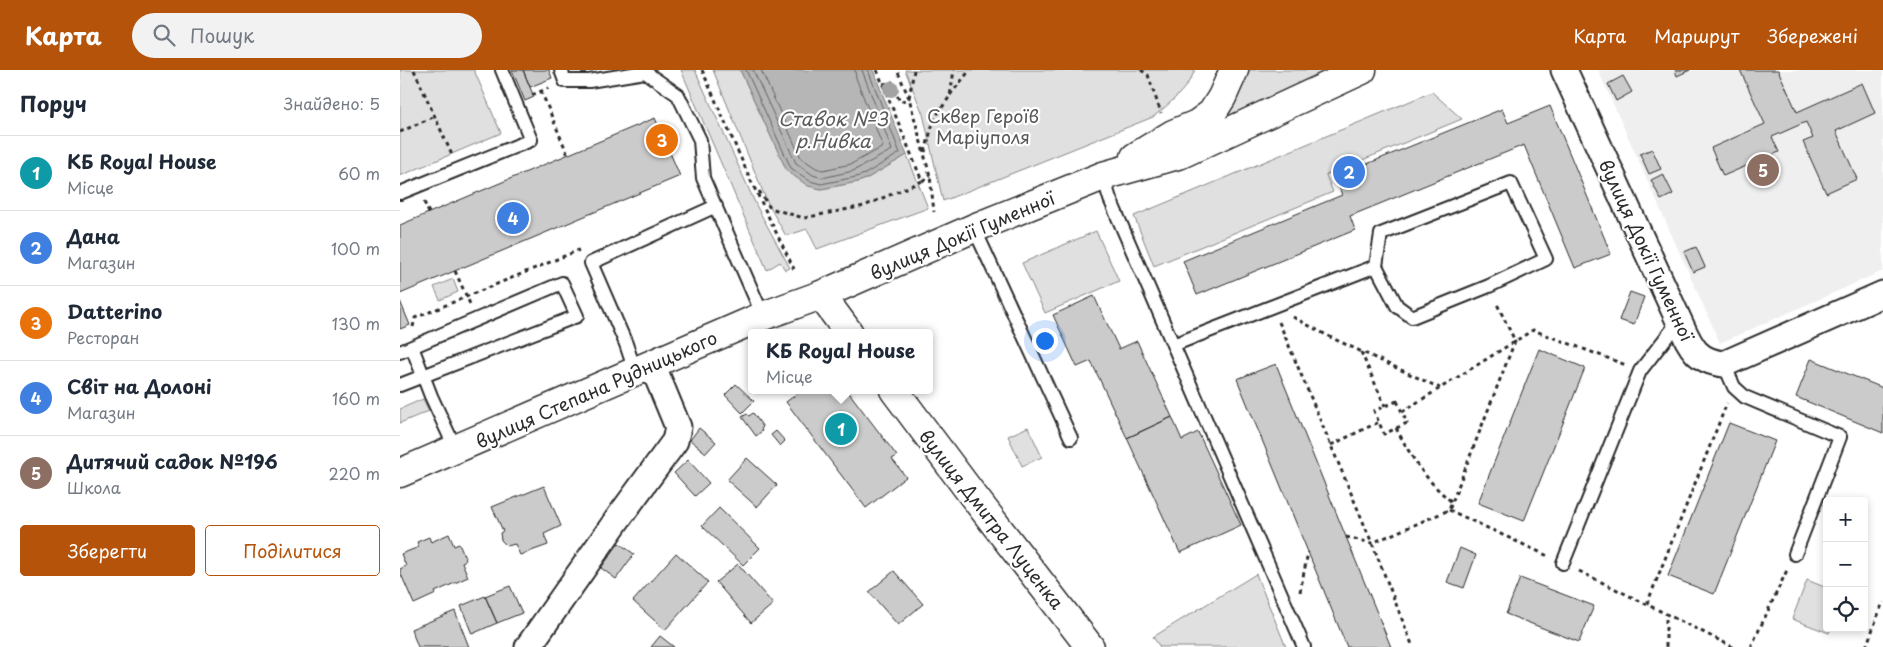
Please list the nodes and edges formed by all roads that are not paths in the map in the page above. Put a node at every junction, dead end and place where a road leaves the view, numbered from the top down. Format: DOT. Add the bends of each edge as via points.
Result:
graph roads {
  1 [pos="502,70"];
  2 [pos="560,70"];
  3 [pos="1234,70"];
  4 [pos="1362,70"];
  5 [pos="1564,70"];
  6 [pos="1103,176"];
  7 [pos="400,193"];
  8 [pos="716,206"];
  9 [pos="974,228"];
  10 [pos="1376,266"];
  11 [pos="1883,294"];
  12 [pos="821,296"];
  13 [pos="763,316"];
  14 [pos="1679,321"];
  15 [pos="846,329"];
  16 [pos="1173,345"];
  17 [pos="406,350"];
  18 [pos="1724,364"];
  19 [pos="643,368"];
  20 [pos="423,377"];
  21 [pos="400,385"];
  22 [pos="897,394"];
  23 [pos="1071,438"];
  24 [pos="456,450"];
  25 [pos="400,473"];
  26 [pos="1795,554"];
  27 [pos="1563,563"];
  28 [pos="528,647"];
  29 [pos="1090,647"];
  30 [pos="1304,647"];
  1 -- 7 [label="lane" via="531,140"];
  2 -- 8 [label="lane" via="565,80 589,81 645,72 678,95 700,140 703,178"];
  3 -- 6 [label="main road, вулиця Докії Гуменної" via="1212,113"];
  4 -- 6 [label="main road, вулиця Докії Гуменної" via="1181,154"];
  5 -- 14 [label="street, вулиця Докії Гуменної"];
  6 -- 9 [label="main road, вулиця Докії Гуменної"];
  6 -- 16 [label="lane"];
  8 -- 13 [label="lane"];
  8 -- 19 [label="lane" via="591,263 626,344"];
  9 -- 12 [label="main road, вулиця Докії Гуменної"];
  9 -- 23 [label="lane"];
  10 -- 10 [label="lane" via="1398,306 1412,317 1489,286 1546,258 1511,183 1381,234"];
  10 -- 16 [label="lane"];
  11 -- 18 [label="street"];
  12 -- 13 [label="main road, вулиця Степана Рудницького"];
  12 -- 15 [label="main road"];
  13 -- 19 [label="main road, вулиця Степана Рудницького"];
  14 -- 18 [label="street, вулиця Докії Гуменної" via="1698,355"];
  14 -- 27 [label="lane" via="1640,371"];
  16 -- 30 [label="lane"];
  17 -- 20 [label="lane"];
  17 -- 20 [label="lane" via="562,283 577,316"];
  18 -- 26 [label="lane" via="1734,387 1745,396 1840,436"];
  19 -- 24 [label="main road, вулиця Степана Рудницького"];
  19 -- 28 [label="street" via="678,427 675,441"];
  20 -- 21 [label="lane"];
  20 -- 24 [label="lane"];
  22 -- 29 [label="main road, вулиця Дмитра Луценка"];
  24 -- 25 [label="main road, вулиця Степана Рудницького"];
}
